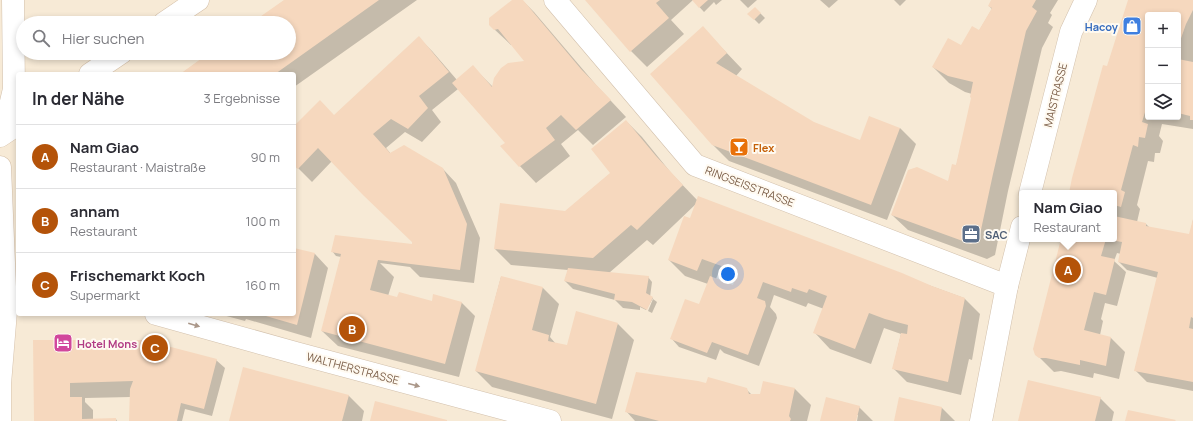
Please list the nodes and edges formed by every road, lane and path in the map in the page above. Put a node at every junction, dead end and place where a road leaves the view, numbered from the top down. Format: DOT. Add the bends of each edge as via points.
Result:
graph roads {
  1 [pos="13,0"];
  2 [pos="198,0"];
  3 [pos="555,0"];
  4 [pos="1086,0"];
  5 [pos="174,16"];
  6 [pos="7,27"];
  7 [pos="110,60"];
  8 [pos="93,72"];
  9 [pos="16,125"];
  10 [pos="0,135"];
  11 [pos="0,167"];
  12 [pos="1031,190"];
  13 [pos="1019,239"];
  14 [pos="1007,286"];
  15 [pos="12,311"];
  16 [pos="163,316"];
  17 [pos="0,421"];
  18 [pos="550,421"];
  19 [pos="981,421"];
  1 -- 6 [label="street"];
  2 -- 5 [label="street"];
  3 -- 14 [label="street, RINGSEISSTRASSE" via="695,165"];
  4 -- 12 [label="street, MAISTRASSE" via="1071,32"];
  6 -- 10 [label="street" via="14,89"];
  7 -- 8 [label="street"];
  9 -- 10 [label="street"];
  11 -- 15 [label="street"];
  13 -- 14 [label="street"];
  14 -- 19 [label="street"];
  15 -- 17 [label="street" via="0,384"];
  16 -- 18 [label="street, WALTHERSTRASSE, one-way"];
}
